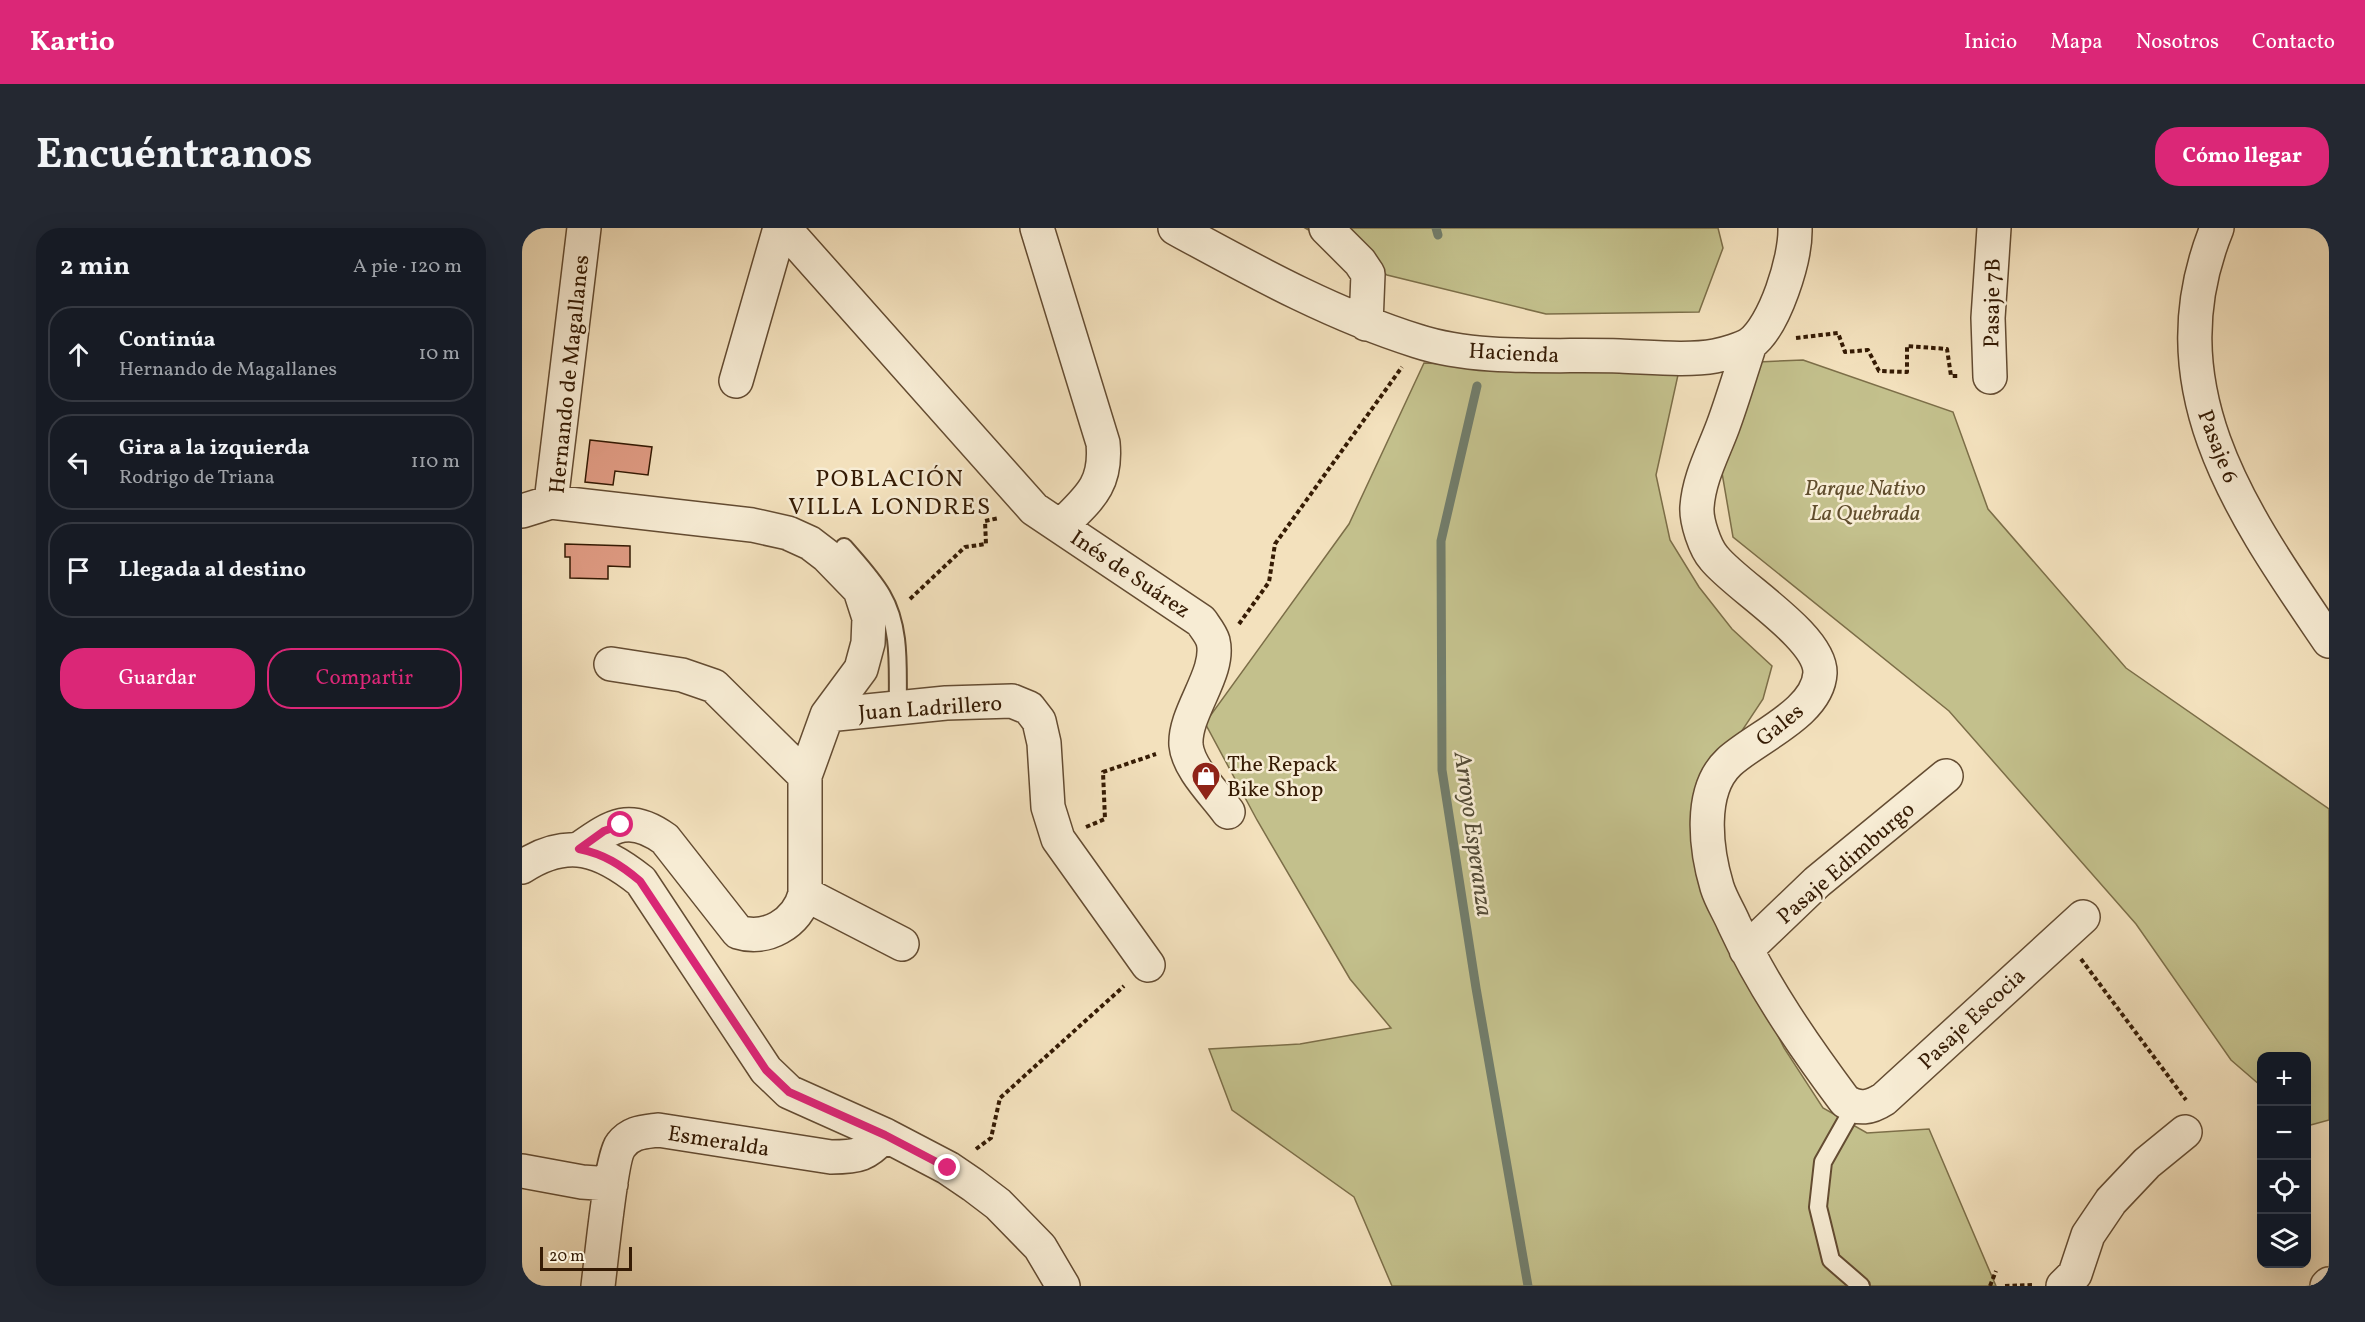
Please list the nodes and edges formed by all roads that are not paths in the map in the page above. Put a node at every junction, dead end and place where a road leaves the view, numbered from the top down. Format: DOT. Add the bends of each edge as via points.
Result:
graph roads {
  1 [pos="584,228"];
  2 [pos="782,228"];
  3 [pos="1037,228"];
  4 [pos="1174,228"];
  5 [pos="1326,228"];
  6 [pos="1795,228"];
  7 [pos="1994,228"];
  8 [pos="2217,228"];
  9 [pos="1366,324"];
  10 [pos="1750,344"];
  11 [pos="1990,378"];
  12 [pos="735,381"];
  13 [pos="536,507"];
  14 [pos="1048,518"];
  15 [pos="844,547"];
  16 [pos="2329,641"];
  17 [pos="611,664"];
  18 [pos="898,709"];
  19 [pos="827,715"];
  20 [pos="805,776"];
  21 [pos="1946,776"];
  22 [pos="1228,812"];
  23 [pos="579,849"];
  24 [pos="522,867"];
  25 [pos="805,894"];
  26 [pos="2073,926"];
  27 [pos="902,944"];
  28 [pos="1746,950"];
  29 [pos="1148,965"];
  30 [pos="1854,1107"];
  31 [pos="2185,1132"];
  32 [pos="885,1135"];
  33 [pos="522,1172"];
  34 [pos="611,1184"];
  35 [pos="2073,1282"];
  36 [pos="598,1286"];
  37 [pos="1063,1286"];
  38 [pos="1861,1286"];
  1 -- 13 [label="street, Hernando de Magallanes"];
  2 -- 12 [label="street"];
  2 -- 14 [label="street"];
  3 -- 14 [label="street" via="1103,443 1105,465 1100,483 1085,503"];
  4 -- 9 [label="street, Hacienda" via="1305,298"];
  5 -- 9 [label="street" via="1368,274"];
  6 -- 10 [label="street" via="1786,283 1765,325"];
  7 -- 11 [label="street, Pasaje 7B" via="1988,318"];
  8 -- 16 [label="street, Pasaje 6" via="2200,280 2195,316 2196,374 2205,420 2232,484 2282,572"];
  9 -- 10 [label="street, Hacienda" via="1420,342 1486,353 1714,356"];
  10 -- 28 [label="street, Gales" via="1703,473 1696,509 1713,558 1788,624 1814,653 1820,670 1816,692 1793,715 1728,763 1710,792 1708,834 1718,887"];
  13 -- 19 [label="street, Hernando de Magallanes" via="753,525 810,543 860,590 869,618 861,669"];
  14 -- 22 [label="street, Inés de Suárez" via="1202,621 1213,641 1212,660 1186,745 1194,765"];
  15 -- 18 [label="lane" via="882,594 892,616 897,642"];
  17 -- 20 [label="street" via="682,675 714,686"];
  18 -- 19 [label="street, Juan Ladrillero"];
  18 -- 29 [label="street, Juan Ladrillero" via="1012,701 1029,708 1039,721 1044,743 1048,807 1058,839"];
  19 -- 20 [label="street, Hernando de Magallanes"];
  20 -- 25 [label="street, Hernando de Magallanes"];
  21 -- 28 [label="street, Pasaje Edimburgo" via="1817,882"];
  23 -- 24 [label="street" via="554,852"];
  23 -- 25 [label="street" via="604,831 621,825 635,823 650,828 665,839 738,932 753,937 770,933 795,916"];
  23 -- 32 [label="street" via="598,853 640,881 766,1070 789,1092"];
  25 -- 27 [label="street"];
  26 -- 30 [label="street, Pasaje Escocia" via="1884,1099 1871,1107"];
  28 -- 30 [label="street, Gales" via="1839,1092"];
  30 -- 38 [label="lane" via="1823,1162 1818,1207 1831,1260"];
  31 -- 35 [label="street" via="2146,1163 2110,1201 2088,1235"];
  32 -- 34 [label="street, Esmeralda" via="870,1152 831,1157 658,1130 632,1134 619,1147"];
  32 -- 37 [label="street" via="948,1168 998,1204 1040,1247"];
  33 -- 34 [label="street"];
  34 -- 36 [label="street, Esmeralda"];
}
